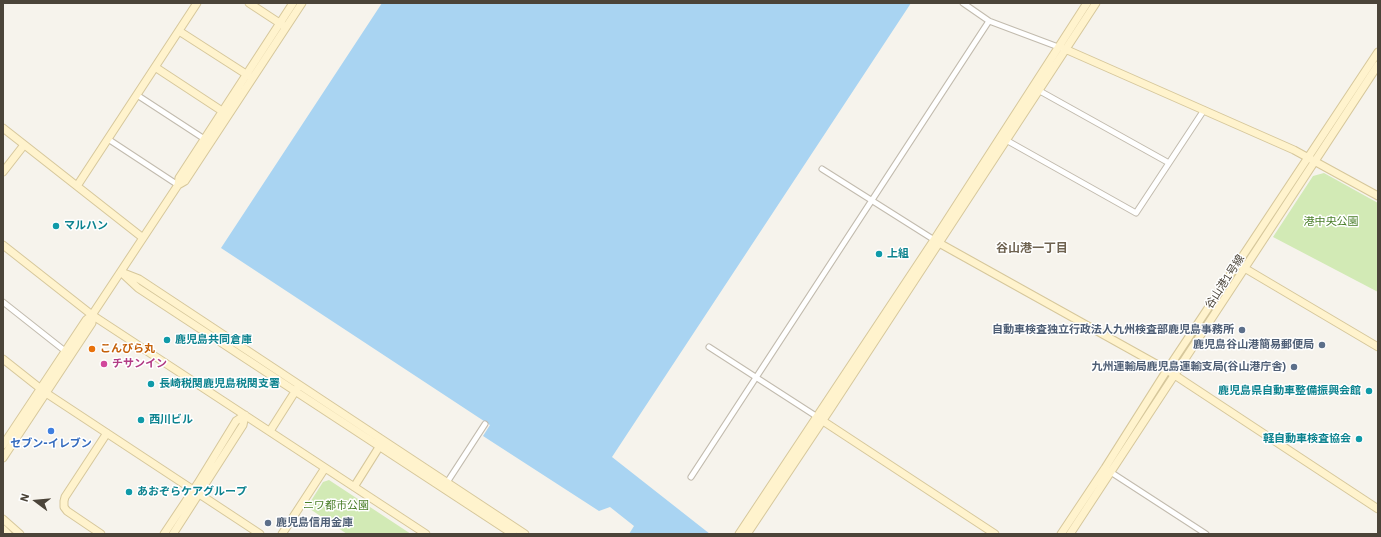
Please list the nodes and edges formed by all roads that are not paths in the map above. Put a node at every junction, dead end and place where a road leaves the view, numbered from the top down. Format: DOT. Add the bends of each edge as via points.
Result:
graph roads {
  1 [pos="197,3"];
  2 [pos="249,3"];
  3 [pos="293,3"];
  4 [pos="302,3"];
  5 [pos="963,3"];
  6 [pos="1087,3"];
  7 [pos="1096,3"];
  8 [pos="989,21"];
  9 [pos="283,25"];
  10 [pos="179,31"];
  11 [pos="1062,48"];
  12 [pos="1377,54"];
  13 [pos="1378,65"];
  14 [pos="155,67"];
  15 [pos="249,76"];
  16 [pos="1038,90"];
  17 [pos="136,95"];
  18 [pos="1204,110"];
  19 [pos="225,113"];
  20 [pos="3,128"];
  21 [pos="108,139"];
  22 [pos="1006,140"];
  23 [pos="207,141"];
  24 [pos="24,145"];
  25 [pos="1311,159"];
  26 [pos="1169,162"];
  27 [pos="822,168"];
  28 [pos="3,172"];
  29 [pos="178,185"];
  30 [pos="77,186"];
  31 [pos="1378,196"];
  32 [pos="871,201"];
  33 [pos="143,238"];
  34 [pos="936,242"];
  35 [pos="3,245"];
  36 [pos="1238,263"];
  37 [pos="1245,268"];
  38 [pos="120,272"];
  39 [pos="3,302"];
  40 [pos="92,315"];
  41 [pos="710,347"];
  42 [pos="1378,347"];
  43 [pos="65,351"];
  44 [pos="3,359"];
  45 [pos="1167,370"];
  46 [pos="1174,375"];
  47 [pos="756,378"];
  48 [pos="297,388"];
  49 [pos="43,391"];
  50 [pos="245,415"];
  51 [pos="816,416"];
  52 [pos="823,421"];
  53 [pos="485,424"];
  54 [pos="270,431"];
  55 [pos="107,434"];
  56 [pos="384,440"];
  57 [pos="3,445"];
  58 [pos="380,447"];
  59 [pos="3,458"];
  60 [pos="325,468"];
  61 [pos="1108,470"];
  62 [pos="691,477"];
  63 [pos="446,485"];
  64 [pos="354,486"];
  65 [pos="196,492"];
  66 [pos="1378,509"];
  67 [pos="3,519"];
  68 [pos="3,529"];
  69 [pos="508,531"];
  70 [pos="8,534"];
  71 [pos="20,534"];
  72 [pos="101,534"];
  73 [pos="164,534"];
  74 [pos="173,534"];
  75 [pos="260,534"];
  76 [pos="282,534"];
  77 [pos="426,534"];
  78 [pos="525,534"];
  79 [pos="739,534"];
  80 [pos="747,534"];
  81 [pos="995,534"];
  82 [pos="1061,534"];
  83 [pos="1070,534"];
  84 [pos="1206,534"];
  1 -- 10 [label="street"];
  2 -- 9 [label="street"];
  3 -- 9 [label="street"];
  4 -- 9 [label="street"];
  5 -- 8 [label="street"];
  6 -- 11 [label="street"];
  7 -- 11 [label="street"];
  8 -- 11 [label="street"];
  8 -- 32 [label="street"];
  9 -- 15 [label="street"];
  10 -- 14 [label="street"];
  10 -- 15 [label="street"];
  11 -- 16 [label="street"];
  11 -- 18 [label="street"];
  11 -- 34 [label="street"];
  12 -- 25 [label="street, 谷山港1号線"];
  13 -- 25 [label="street, 谷山港1号線"];
  14 -- 17 [label="street"];
  14 -- 19 [label="street"];
  15 -- 19 [label="street"];
  16 -- 22 [label="street"];
  16 -- 26 [label="street"];
  17 -- 21 [label="street"];
  17 -- 23 [label="street"];
  18 -- 25 [label="street"];
  18 -- 26 [label="street"];
  19 -- 23 [label="street"];
  20 -- 24 [label="street"];
  21 -- 29 [label="street"];
  21 -- 30 [label="street"];
  22 -- 26 [label="street" via="1136,212"];
  22 -- 34 [label="street"];
  23 -- 29 [label="street" via="185,182"];
  24 -- 28 [label="street"];
  24 -- 30 [label="street"];
  25 -- 31 [label="street"];
  25 -- 36 [label="street, 谷山港1号線"];
  25 -- 37 [label="street, 谷山港1号線"];
  27 -- 32 [label="street"];
  29 -- 33 [label="street"];
  30 -- 33 [label="street"];
  32 -- 34 [label="street"];
  32 -- 47 [label="street"];
  33 -- 38 [label="street"];
  34 -- 45 [label="street"];
  34 -- 51 [label="street"];
  34 -- 52 [label="street"];
  35 -- 40 [label="street"];
  36 -- 37 [label="street"];
  36 -- 45 [label="street, 谷山港1号線"];
  37 -- 42 [label="street"];
  37 -- 46 [label="street, 谷山港1号線"];
  38 -- 40 [label="street"];
  38 -- 48 [label="street" via="138,288"];
  39 -- 43 [label="street"];
  40 -- 43 [label="street"];
  40 -- 49 [label="street" via="92,323"];
  40 -- 50 [label="street"];
  41 -- 47 [label="street"];
  43 -- 49 [label="street"];
  44 -- 49 [label="street"];
  45 -- 46 [label="street"];
  45 -- 61 [label="street, 谷山港1号線"];
  46 -- 61 [label="street, 谷山港1号線"];
  46 -- 66 [label="street"];
  47 -- 51 [label="street"];
  47 -- 62 [label="street"];
  48 -- 54 [label="street"];
  48 -- 56 [label="street"];
  48 -- 58 [label="street"];
  49 -- 55 [label="street"];
  49 -- 57 [label="street"];
  49 -- 59 [label="street"];
  50 -- 54 [label="street"];
  50 -- 65 [label="street" via="236,421"];
  51 -- 52 [label="street"];
  51 -- 79 [label="street"];
  52 -- 80 [label="street"];
  52 -- 81 [label="street"];
  53 -- 63 [label="street"];
  54 -- 60 [label="street"];
  55 -- 65 [label="street"];
  55 -- 72 [label="street" via="64,501 67,512"];
  56 -- 58 [label="street"];
  56 -- 63 [label="street"];
  58 -- 63 [label="street"];
  58 -- 64 [label="street"];
  60 -- 64 [label="street"];
  60 -- 76 [label="street"];
  61 -- 82 [label="street, 谷山港1号線"];
  61 -- 83 [label="street, 谷山港1号線"];
  61 -- 84 [label="street"];
  63 -- 69 [label="street"];
  64 -- 77 [label="street"];
  65 -- 73 [label="street"];
  65 -- 74 [label="street"];
  65 -- 75 [label="street"];
  67 -- 71 [label="street"];
  68 -- 70 [label="street"];
  69 -- 78 [label="street"];
}
